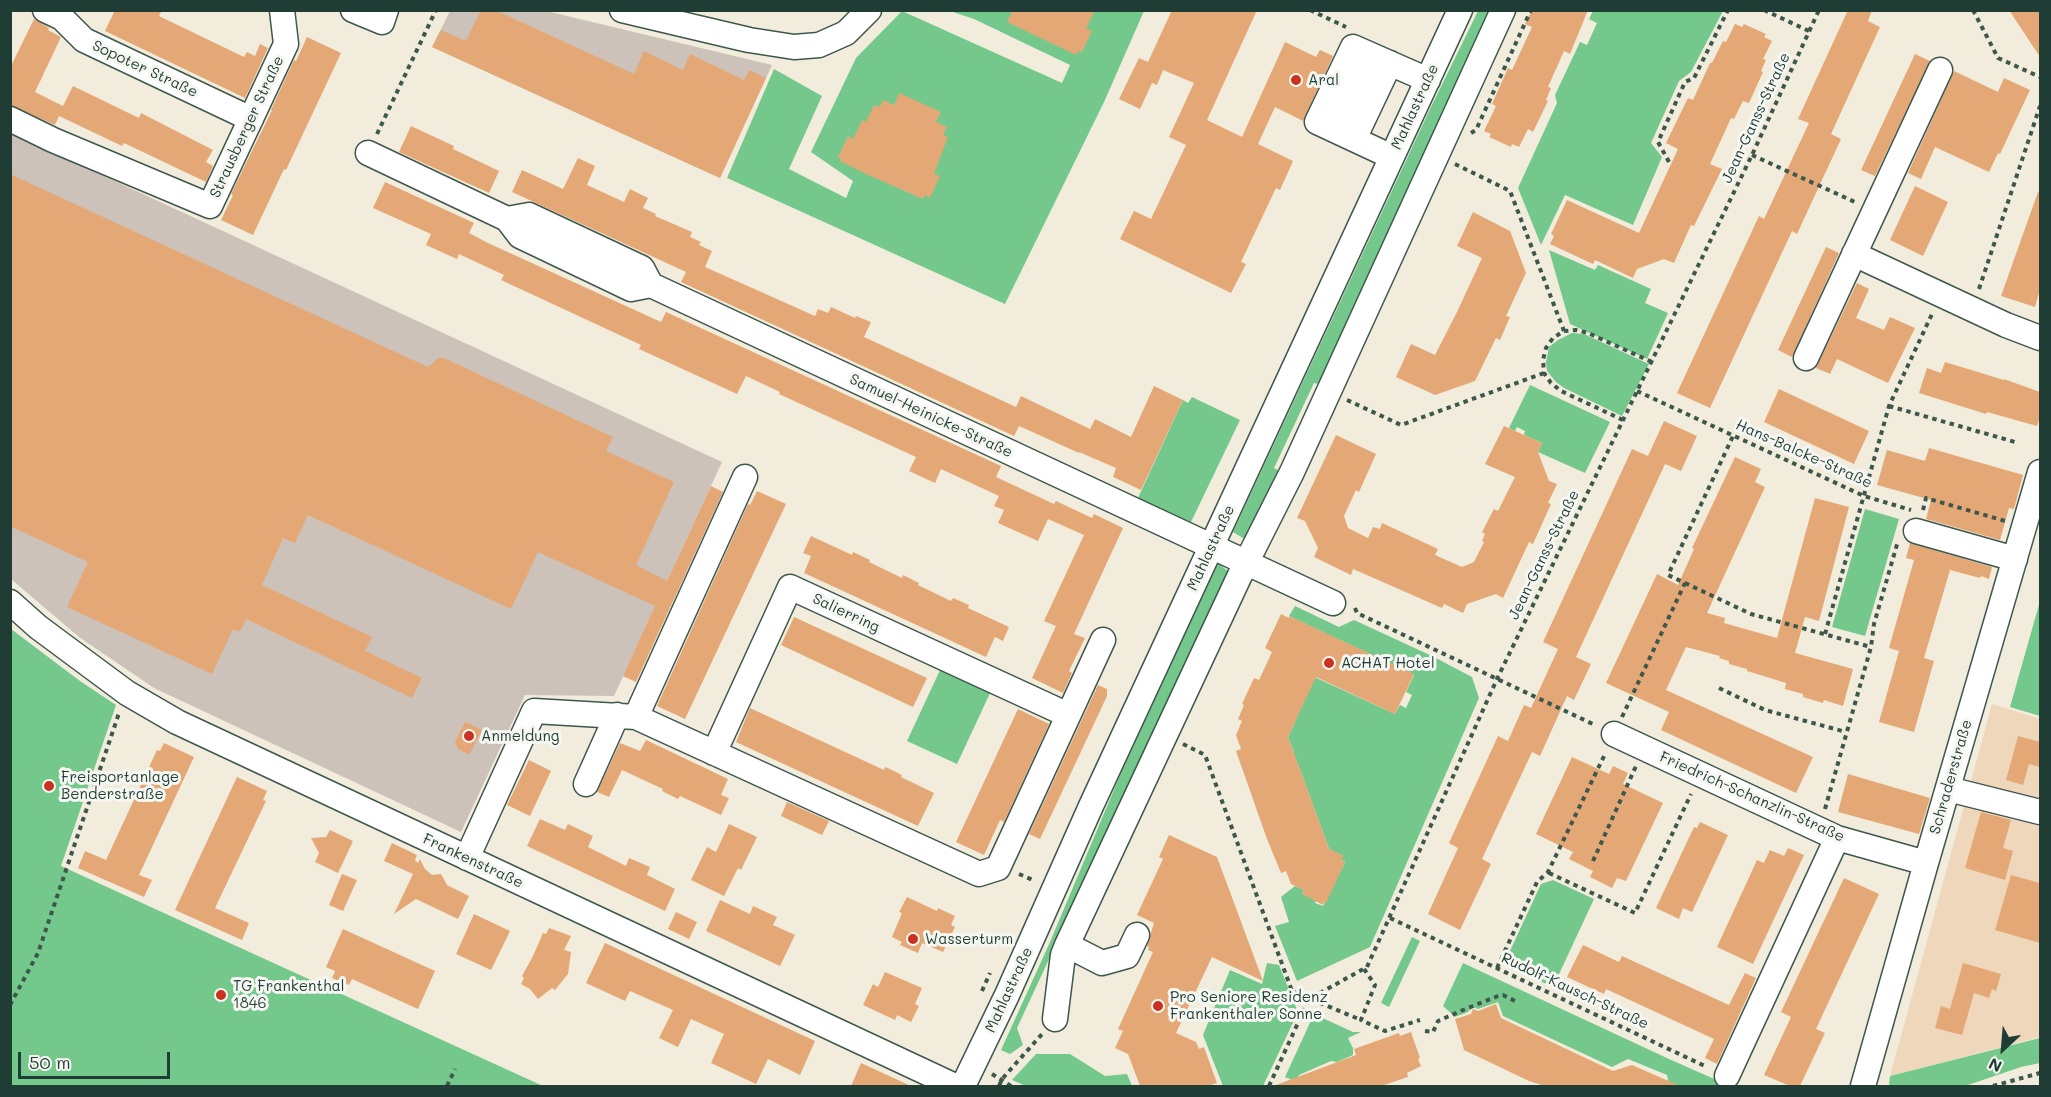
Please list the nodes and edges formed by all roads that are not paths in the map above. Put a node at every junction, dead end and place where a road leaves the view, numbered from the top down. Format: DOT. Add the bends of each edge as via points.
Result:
graph roads {
  1 [pos="45,10"];
  2 [pos="282,10"];
  3 [pos="352,10"];
  4 [pos="386,10"];
  5 [pos="622,10"];
  6 [pos="869,10"];
  7 [pos="1460,10"];
  8 [pos="1503,10"];
  9 [pos="1381,59"];
  10 [pos="1940,70"];
  11 [pos="1428,80"];
  12 [pos="10,119"];
  13 [pos="251,119"];
  14 [pos="1345,135"];
  15 [pos="368,153"];
  16 [pos="1392,157"];
  17 [pos="1854,254"];
  18 [pos="2040,338"];
  19 [pos="1806,358"];
  20 [pos="2040,472"];
  21 [pos="745,477"];
  22 [pos="1906,530"];
  23 [pos="1212,547"];
  24 [pos="2015,559"];
  25 [pos="1246,564"];
  26 [pos="10,602"];
  27 [pos="1343,604"];
  28 [pos="1103,640"];
  29 [pos="1068,715"];
  30 [pos="627,716"];
  31 [pos="1614,734"];
  32 [pos="714,753"];
  33 [pos="586,784"];
  34 [pos="1948,789"];
  35 [pos="2040,812"];
  36 [pos="1828,834"];
  37 [pos="467,858"];
  38 [pos="1926,863"];
  39 [pos="1137,935"];
  40 [pos="1067,945"];
  41 [pos="1055,1019"];
  42 [pos="1727,1076"];
  43 [pos="1864,1085"];
  44 [pos="955,1086"];
  45 [pos="963,1086"];
  1 -- 13 [label="street, Sopoter Straße" via="62,18 84,40"];
  2 -- 13 [label="street, Strausberger Straße" via="286,44"];
  3 -- 4 [label="street" via="382,21"];
  5 -- 6 [label="street" via="794,47 819,45 846,33"];
  7 -- 11 [label="street, Mahlastraße"];
  8 -- 25 [label="street" via="1292,472"];
  9 -- 11 [label="street"];
  9 -- 14 [label="street"];
  9 -- 14 [label="street" via="1353,46 1317,122"];
  10 -- 17 [label="street"];
  11 -- 16 [label="street, Mahlastraße"];
  12 -- 13 [label="street, Strausberger Straße" via="210,206"];
  14 -- 16 [label="street"];
  15 -- 23 [label="street, Samuel-Heinicke-Straße" via="507,219 529,215 642,268 651,285"];
  16 -- 23 [label="street, Mahlastraße"];
  17 -- 18 [label="street"];
  17 -- 19 [label="street"];
  20 -- 24 [label="street, Schraderstraße"];
  21 -- 30 [label="street"];
  22 -- 24 [label="street"];
  23 -- 25 [label="street, Samuel-Heinicke-Straße"];
  23 -- 45 [label="street, Mahlastraße"];
  24 -- 34 [label="street, Schraderstraße"];
  25 -- 27 [label="street, Samuel-Heinicke-Straße"];
  25 -- 40 [label="street"];
  26 -- 37 [label="street, Frankenstraße" via="127,693 177,722"];
  28 -- 29 [label="street"];
  29 -- 32 [label="street" via="998,868 979,874"];
  29 -- 32 [label="street, Salierring" via="790,587"];
  30 -- 32 [label="street"];
  30 -- 33 [label="street"];
  30 -- 37 [label="street" via="534,711"];
  31 -- 36 [label="street, Friedrich-Schanzlin-Straße"];
  34 -- 35 [label="street"];
  34 -- 38 [label="street, Schraderstraße"];
  36 -- 38 [label="street, Friedrich-Schanzlin-Straße"];
  36 -- 42 [label="street"];
  37 -- 44 [label="street, Frankenstraße"];
  38 -- 43 [label="street, Schraderstraße"];
  39 -- 40 [label="street" via="1127,956 1102,963"];
  40 -- 41 [label="street"];
}
